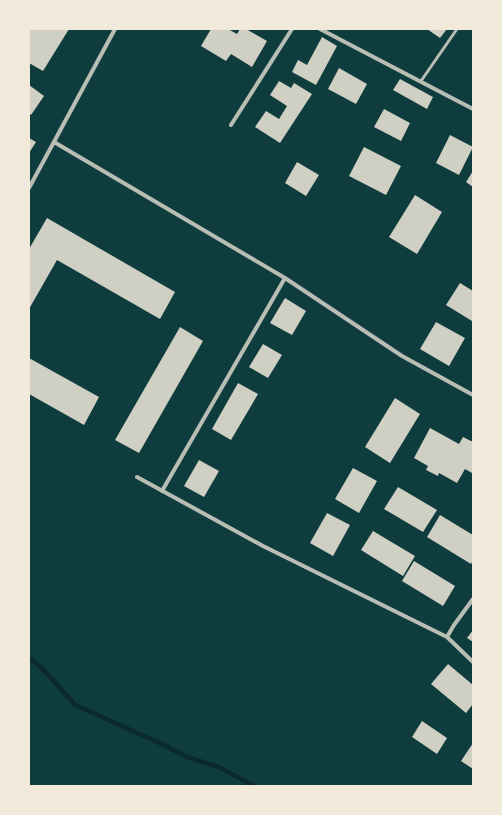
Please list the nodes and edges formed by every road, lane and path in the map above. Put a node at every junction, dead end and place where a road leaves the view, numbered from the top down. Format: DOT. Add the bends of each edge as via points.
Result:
graph roads {
  1 [pos="115,29"];
  2 [pos="292,29"];
  3 [pos="320,29"];
  4 [pos="457,29"];
  5 [pos="325,31"];
  6 [pos="421,81"];
  7 [pos="473,109"];
  8 [pos="232,125"];
  9 [pos="54,142"];
  10 [pos="29,188"];
  11 [pos="285,278"];
  12 [pos="473,395"];
  13 [pos="137,477"];
  14 [pos="162,491"];
  15 [pos="473,599"];
  16 [pos="447,638"];
  17 [pos="473,662"];
  1 -- 9 [label="street"];
  2 -- 8 [label="street"];
  3 -- 5 [label="street"];
  4 -- 6 [label="lane"];
  5 -- 6 [label="street"];
  6 -- 7 [label="street"];
  9 -- 10 [label="street"];
  9 -- 11 [label="street"];
  11 -- 12 [label="street" via="402,356"];
  11 -- 14 [label="street"];
  13 -- 14 [label="street"];
  14 -- 16 [label="street" via="263,546"];
  15 -- 16 [label="street"];
  16 -- 17 [label="street"];
}
